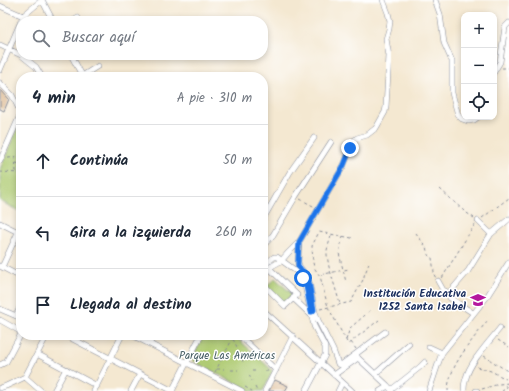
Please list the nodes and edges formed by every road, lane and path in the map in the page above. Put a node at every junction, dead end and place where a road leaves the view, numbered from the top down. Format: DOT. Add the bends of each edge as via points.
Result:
graph roads {
  1 [pos="42,0"];
  2 [pos="383,0"];
  3 [pos="435,0"];
  4 [pos="0,6"];
  5 [pos="17,16"];
  6 [pos="25,16"];
  7 [pos="50,16"];
  8 [pos="509,23"];
  9 [pos="16,33"];
  10 [pos="0,45"];
  11 [pos="9,49"];
  12 [pos="16,52"];
  13 [pos="27,60"];
  14 [pos="74,60"];
  15 [pos="98,66"];
  16 [pos="497,67"];
  17 [pos="509,68"];
  18 [pos="0,70"];
  19 [pos="39,72"];
  20 [pos="80,72"];
  21 [pos="89,72"];
  22 [pos="0,83"];
  23 [pos="16,103"];
  24 [pos="461,118"];
  25 [pos="16,126"];
  26 [pos="314,138"];
  27 [pos="331,142"];
  28 [pos="15,157"];
  29 [pos="3,159"];
  30 [pos="16,163"];
  31 [pos="0,172"];
  32 [pos="16,173"];
  33 [pos="440,189"];
  34 [pos="296,196"];
  35 [pos="509,198"];
  36 [pos="318,209"];
  37 [pos="268,210"];
  38 [pos="509,219"];
  39 [pos="478,221"];
  40 [pos="0,223"];
  41 [pos="16,231"];
  42 [pos="416,233"];
  43 [pos="491,234"];
  44 [pos="332,235"];
  45 [pos="16,236"];
  46 [pos="343,236"];
  47 [pos="352,238"];
  48 [pos="268,240"];
  49 [pos="299,242"];
  50 [pos="281,261"];
  51 [pos="370,261"];
  52 [pos="509,262"];
  53 [pos="268,263"];
  54 [pos="1,266"];
  55 [pos="268,269"];
  56 [pos="349,269"];
  57 [pos="343,270"];
  58 [pos="331,272"];
  59 [pos="16,274"];
  60 [pos="320,276"];
  61 [pos="438,281"];
  62 [pos="346,282"];
  63 [pos="268,289"];
  64 [pos="449,293"];
  65 [pos="293,298"];
  66 [pos="340,304"];
  67 [pos="328,307"];
  68 [pos="0,309"];
  69 [pos="314,310"];
  70 [pos="371,310"];
  71 [pos="473,313"];
  72 [pos="268,314"];
  73 [pos="16,316"];
  74 [pos="312,316"];
  75 [pos="0,320"];
  76 [pos="379,320"];
  77 [pos="487,321"];
  78 [pos="500,328"];
  79 [pos="16,329"];
  80 [pos="385,332"];
  81 [pos="293,336"];
  82 [pos="493,337"];
  83 [pos="18,340"];
  84 [pos="44,340"];
  85 [pos="74,340"];
  86 [pos="120,340"];
  87 [pos="141,340"];
  88 [pos="151,340"];
  89 [pos="198,340"];
  90 [pos="232,340"];
  91 [pos="234,340"];
  92 [pos="240,340"];
  93 [pos="346,340"];
  94 [pos="351,342"];
  95 [pos="149,344"];
  96 [pos="409,344"];
  97 [pos="237,347"];
  98 [pos="430,347"];
  99 [pos="509,347"];
  100 [pos="240,353"];
  101 [pos="442,353"];
  102 [pos="480,353"];
  103 [pos="37,354"];
  104 [pos="357,355"];
  105 [pos="111,359"];
  106 [pos="243,362"];
  107 [pos="321,362"];
  108 [pos="426,362"];
  109 [pos="187,363"];
  110 [pos="0,365"];
  111 [pos="472,365"];
  112 [pos="267,366"];
  113 [pos="66,369"];
  114 [pos="217,369"];
  115 [pos="224,369"];
  116 [pos="231,370"];
  117 [pos="238,370"];
  118 [pos="252,371"];
  119 [pos="258,371"];
  120 [pos="274,371"];
  121 [pos="509,372"];
  122 [pos="140,374"];
  123 [pos="375,374"];
  124 [pos="249,375"];
  125 [pos="334,375"];
  126 [pos="213,376"];
  127 [pos="24,377"];
  128 [pos="506,379"];
  129 [pos="252,381"];
  130 [pos="342,383"];
  131 [pos="509,383"];
  132 [pos="505,384"];
  133 [pos="240,385"];
  134 [pos="255,387"];
  135 [pos="0,388"];
  136 [pos="95,388"];
  137 [pos="390,389"];
  138 [pos="41,391"];
  139 [pos="54,391"];
  140 [pos="131,391"];
  141 [pos="172,391"];
  142 [pos="242,391"];
  143 [pos="252,391"];
  144 [pos="257,391"];
  145 [pos="265,391"];
  146 [pos="306,391"];
  147 [pos="338,391"];
  148 [pos="352,391"];
  149 [pos="380,391"];
  150 [pos="429,391"];
  151 [pos="448,391"];
  152 [pos="464,391"];
  153 [pos="476,391"];
  154 [pos="502,391"];
  1 -- 6 [label="street"];
  1 -- 7 [label="street"];
  2 -- 36 [label="street" via="390,21 386,39 388,56 385,112 376,128 352,142 344,165"];
  3 -- 24 [label="street" via="440,14 444,43 452,62 452,93"];
  4 -- 5 [label="street"];
  8 -- 16 [label="street" via="504,26 502,55"];
  9 -- 11 [label="street"];
  10 -- 11 [label="street"];
  11 -- 12 [label="street"];
  11 -- 18 [label="street"];
  13 -- 19 [label="street"];
  14 -- 20 [label="street"];
  15 -- 21 [label="street"];
  16 -- 17 [label="path"];
  22 -- 23 [label="street"];
  25 -- 29 [label="street"];
  26 -- 37 [label="street"];
  27 -- 34 [label="street"];
  28 -- 29 [label="path"];
  28 -- 30 [label="path"];
  30 -- 32 [label="path"];
  31 -- 32 [label="path"];
  33 -- 39 [label="path"];
  34 -- 36 [label="path"];
  34 -- 48 [label="street"];
  35 -- 39 [label="path"];
  36 -- 49 [label="street"];
  38 -- 43 [label="street"];
  39 -- 43 [label="street"];
  39 -- 61 [label="path"];
  40 -- 41 [label="street"];
  42 -- 61 [label="path" via="432,258 433,273"];
  43 -- 64 [label="street" via="468,271"];
  44 -- 46 [label="path"];
  44 -- 58 [label="path" via="327,250"];
  44 -- 60 [label="path" via="319,232 312,246 313,263"];
  45 -- 54 [label="street"];
  46 -- 47 [label="path"];
  46 -- 57 [label="path" via="339,253"];
  49 -- 50 [label="street"];
  49 -- 69 [label="street" via="298,266 309,282"];
  50 -- 53 [label="street" via="275,256"];
  50 -- 74 [label="street" via="303,278"];
  51 -- 66 [label="path" via="351,302"];
  52 -- 71 [label="street"];
  54 -- 59 [label="street"];
  55 -- 65 [label="street" via="297,295"];
  56 -- 57 [label="path"];
  57 -- 58 [label="path"];
  57 -- 62 [label="path"];
  58 -- 60 [label="path"];
  58 -- 66 [label="path"];
  60 -- 67 [label="path"];
  61 -- 64 [label="street" via="443,290"];
  63 -- 65 [label="street" via="285,306"];
  64 -- 71 [label="street" via="450,298"];
  65 -- 74 [label="street"];
  66 -- 67 [label="path"];
  67 -- 69 [label="path"];
  67 -- 93 [label="path"];
  68 -- 73 [label="street"];
  69 -- 104 [label="street" via="338,364 341,365"];
  70 -- 93 [label="path" via="350,328"];
  71 -- 101 [label="street"];
  72 -- 81 [label="street"];
  74 -- 107 [label="street" via="314,326 325,347"];
  75 -- 79 [label="street"];
  76 -- 94 [label="path"];
  77 -- 151 [label="path" via="458,360 451,375"];
  78 -- 82 [label="street"];
  80 -- 104 [label="street"];
  81 -- 107 [label="street"];
  81 -- 120 [label="street"];
  82 -- 99 [label="path"];
  82 -- 102 [label="street"];
  83 -- 110 [label="street" via="6,362"];
  84 -- 103 [label="street"];
  85 -- 105 [label="street"];
  86 -- 105 [label="street"];
  87 -- 95 [label="street"];
  88 -- 95 [label="street"];
  89 -- 109 [label="street"];
  90 -- 114 [label="path"];
  91 -- 97 [label="path"];
  92 -- 120 [label="street"];
  93 -- 94 [label="path" via="348,344"];
  94 -- 104 [label="path"];
  95 -- 109 [label="street"];
  96 -- 123 [label="street"];
  98 -- 101 [label="street"];
  100 -- 106 [label="path"];
  101 -- 150 [label="street"];
  102 -- 111 [label="street"];
  102 -- 121 [label="path"];
  103 -- 113 [label="street"];
  103 -- 127 [label="street"];
  104 -- 123 [label="street"];
  104 -- 125 [label="street"];
  105 -- 122 [label="street"];
  105 -- 136 [label="street"];
  107 -- 125 [label="street"];
  107 -- 146 [label="street"];
  108 -- 137 [label="street"];
  109 -- 126 [label="street"];
  109 -- 141 [label="street"];
  111 -- 128 [label="path"];
  111 -- 152 [label="street" via="466,376"];
  112 -- 120 [label="path"];
  113 -- 136 [label="street"];
  113 -- 139 [label="street"];
  114 -- 115 [label="path"];
  114 -- 126 [label="path"];
  116 -- 117 [label="path"];
  118 -- 119 [label="path"];
  120 -- 145 [label="street"];
  122 -- 140 [label="street"];
  122 -- 141 [label="street"];
  123 -- 137 [label="street"];
  124 -- 129 [label="path"];
  125 -- 130 [label="street"];
  126 -- 142 [label="street"];
  127 -- 135 [label="street"];
  127 -- 138 [label="street"];
  130 -- 147 [label="street"];
  130 -- 148 [label="street"];
  131 -- 132 [label="path"];
  132 -- 153 [label="path"];
  132 -- 154 [label="path" via="507,388"];
  133 -- 143 [label="path"];
  134 -- 144 [label="path"];
  137 -- 149 [label="street"];
}
